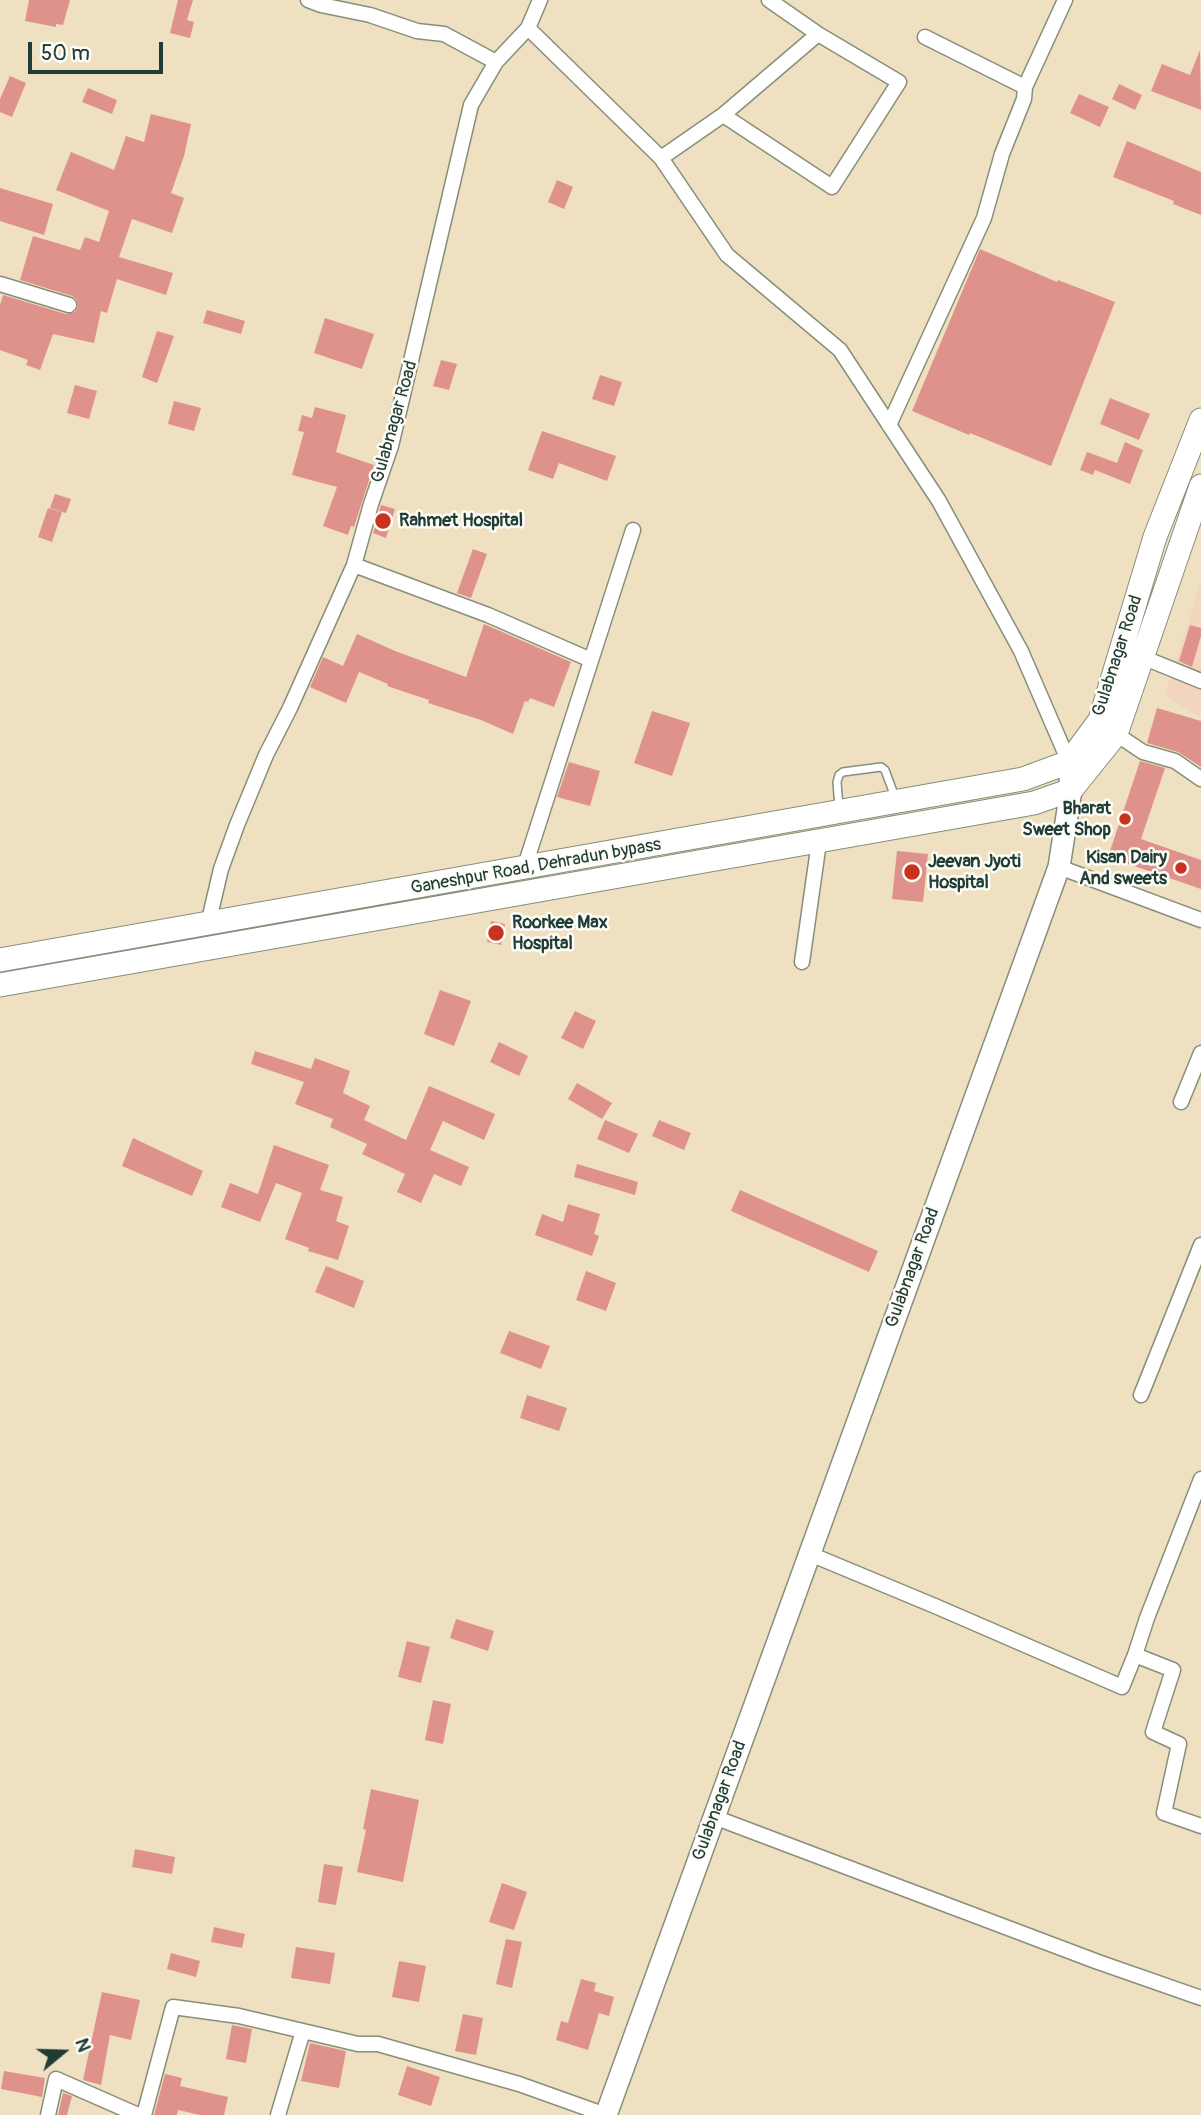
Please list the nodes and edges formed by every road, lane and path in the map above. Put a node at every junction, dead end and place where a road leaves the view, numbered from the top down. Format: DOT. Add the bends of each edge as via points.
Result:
graph roads {
  1 [pos="308,0"];
  2 [pos="540,0"];
  3 [pos="769,0"];
  4 [pos="1065,0"];
  5 [pos="528,28"];
  6 [pos="818,34"];
  7 [pos="925,37"];
  8 [pos="496,62"];
  9 [pos="1025,87"];
  10 [pos="723,115"];
  11 [pos="661,158"];
  12 [pos="0,284"];
  13 [pos="69,305"];
  14 [pos="1201,420"];
  15 [pos="889,425"];
  16 [pos="1201,486"];
  17 [pos="633,530"];
  18 [pos="354,565"];
  19 [pos="1142,657"];
  20 [pos="590,660"];
  21 [pos="1201,681"];
  22 [pos="1116,734"];
  23 [pos="1069,762"];
  24 [pos="1201,779"];
  25 [pos="1071,790"];
  26 [pos="897,802"];
  27 [pos="840,812"];
  28 [pos="819,842"];
  29 [pos="1059,867"];
  30 [pos="524,869"];
  31 [pos="1201,920"];
  32 [pos="208,924"];
  33 [pos="0,960"];
  34 [pos="802,962"];
  35 [pos="0,985"];
  36 [pos="1201,1053"];
  37 [pos="1181,1102"];
  38 [pos="1201,1245"];
  39 [pos="1141,1395"];
  40 [pos="1201,1479"];
  41 [pos="810,1554"];
  42 [pos="1135,1655"];
  43 [pos="714,1817"];
  44 [pos="1201,1826"];
  45 [pos="1201,1998"];
  46 [pos="303,2031"];
  47 [pos="48,2115"];
  48 [pos="138,2115"];
  49 [pos="144,2115"];
  50 [pos="278,2115"];
  51 [pos="606,2115"];
  1 -- 8 [label="street" via="417,31 444,34"];
  2 -- 5 [label="street, Gulabnagar Road"];
  3 -- 6 [label="street"];
  4 -- 9 [label="street"];
  5 -- 8 [label="street, Gulabnagar Road"];
  5 -- 11 [label="street"];
  6 -- 10 [label="street"];
  6 -- 10 [label="street" via="899,82 832,187"];
  7 -- 9 [label="street"];
  8 -- 18 [label="street, Gulabnagar Road" via="471,106 391,446"];
  9 -- 15 [label="street" via="984,218"];
  10 -- 11 [label="street"];
  11 -- 15 [label="street" via="727,255 840,351"];
  12 -- 13 [label="street"];
  14 -- 23 [label="main road, Gulabnagar Road" via="1155,537 1100,720"];
  15 -- 23 [label="street" via="939,501 1015,639"];
  16 -- 19 [label="main road"];
  17 -- 20 [label="street"];
  18 -- 20 [label="street" via="488,615"];
  18 -- 32 [label="street, Gulabnagar Road" via="242,814 221,869"];
  19 -- 21 [label="street"];
  19 -- 22 [label="main road"];
  20 -- 30 [label="street"];
  22 -- 24 [label="street" via="1143,752 1175,761"];
  22 -- 25 [label="main road"];
  23 -- 25 [label="main road, Gulabnagar Road"];
  23 -- 26 [label="main road, Ganeshpur Road, Dehradun bypass" via="1023,779"];
  25 -- 28 [label="main road" via="1034,803"];
  25 -- 29 [label="main road, Gulabnagar Road"];
  26 -- 27 [label="main road, Ganeshpur Road, Dehradun bypass"];
  26 -- 27 [label="lane" via="885,770 856,769 839,775"];
  27 -- 30 [label="main road, Ganeshpur Road, Dehradun bypass"];
  28 -- 34 [label="street"];
  28 -- 35 [label="main road"];
  29 -- 31 [label="street"];
  29 -- 41 [label="main road, Gulabnagar Road"];
  30 -- 32 [label="main road, Ganeshpur Road, Dehradun bypass"];
  32 -- 33 [label="main road, Ganeshpur Road, Dehradun bypass"];
  36 -- 37 [label="street"];
  38 -- 39 [label="street"];
  40 -- 42 [label="street"];
  41 -- 42 [label="street" via="1122,1687"];
  41 -- 43 [label="main road, Gulabnagar Road"];
  42 -- 44 [label="street" via="1173,1670 1153,1732 1179,1744 1164,1813"];
  43 -- 45 [label="street"];
  43 -- 51 [label="main road, Gulabnagar Road"];
  46 -- 49 [label="street" via="173,2007"];
  46 -- 50 [label="street"];
  46 -- 51 [label="street" via="378,2044 519,2084"];
  47 -- 48 [label="street" via="56,2079"];
}
